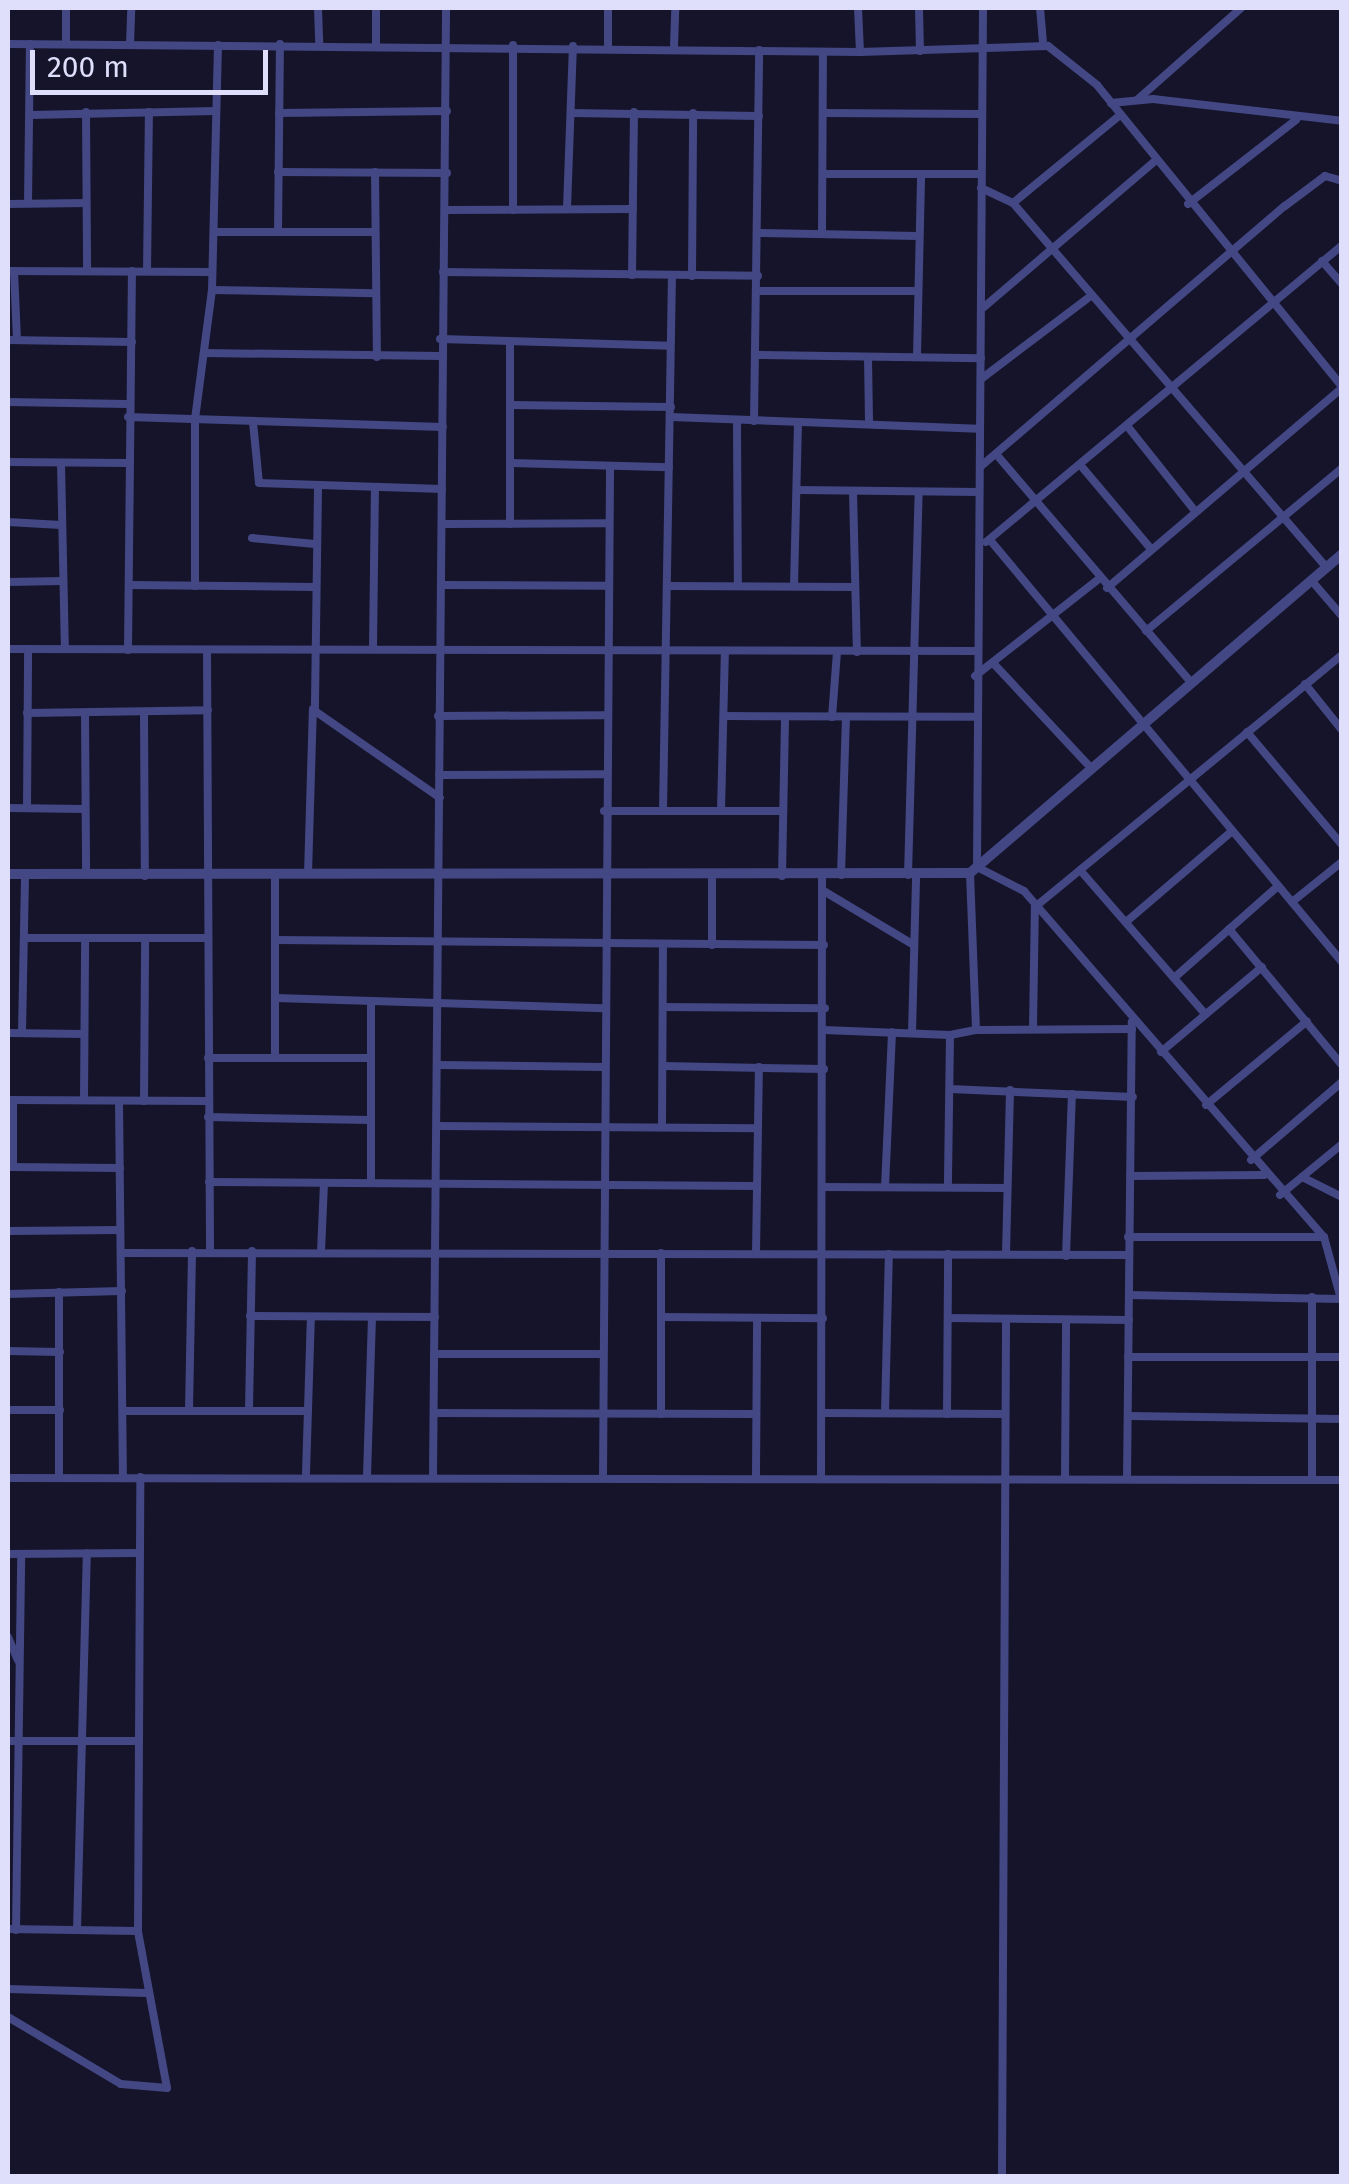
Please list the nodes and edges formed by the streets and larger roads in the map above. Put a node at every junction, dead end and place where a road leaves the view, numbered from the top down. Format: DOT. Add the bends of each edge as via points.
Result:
graph roads {
  1 [pos="66,8"];
  2 [pos="131,8"];
  3 [pos="318,8"];
  4 [pos="376,8"];
  5 [pos="446,8"];
  6 [pos="608,8"];
  7 [pos="675,8"];
  8 [pos="858,8"];
  9 [pos="919,8"];
  10 [pos="983,8"];
  11 [pos="1040,8"];
  12 [pos="1241,8"];
  13 [pos="319,43"];
  14 [pos="8,44"];
  15 [pos="30,44"];
  16 [pos="66,44"];
  17 [pos="280,44"];
  18 [pos="376,44"];
  19 [pos="130,45"];
  20 [pos="218,45"];
  21 [pos="446,45"];
  22 [pos="513,45"];
  23 [pos="573,46"];
  24 [pos="608,46"];
  25 [pos="674,46"];
  26 [pos="1043,46"];
  27 [pos="758,50"];
  28 [pos="920,50"];
  29 [pos="984,50"];
  30 [pos="823,52"];
  31 [pos="860,52"];
  32 [pos="1137,100"];
  33 [pos="1110,103"];
  34 [pos="216,111"];
  35 [pos="447,111"];
  36 [pos="86,112"];
  37 [pos="149,112"];
  38 [pos="634,112"];
  39 [pos="279,113"];
  40 [pos="571,113"];
  41 [pos="693,113"];
  42 [pos="823,113"];
  43 [pos="981,114"];
  44 [pos="30,115"];
  45 [pos="1120,115"];
  46 [pos="759,116"];
  47 [pos="1296,120"];
  48 [pos="1342,121"];
  49 [pos="1154,162"];
  50 [pos="278,172"];
  51 [pos="376,172"];
  52 [pos="447,172"];
  53 [pos="824,174"];
  54 [pos="921,174"];
  55 [pos="981,174"];
  56 [pos="1342,182"];
  57 [pos="981,188"];
  58 [pos="28,203"];
  59 [pos="86,203"];
  60 [pos="1013,203"];
  61 [pos="8,204"];
  62 [pos="1188,204"];
  63 [pos="568,208"];
  64 [pos="633,208"];
  65 [pos="446,210"];
  66 [pos="513,210"];
  67 [pos="214,232"];
  68 [pos="278,232"];
  69 [pos="375,232"];
  70 [pos="758,232"];
  71 [pos="822,234"];
  72 [pos="918,236"];
  73 [pos="1342,245"];
  74 [pos="1053,250"];
  75 [pos="1228,252"];
  76 [pos="1322,261"];
  77 [pos="87,270"];
  78 [pos="11,271"];
  79 [pos="132,271"];
  80 [pos="147,271"];
  81 [pos="212,272"];
  82 [pos="443,272"];
  83 [pos="632,275"];
  84 [pos="672,276"];
  85 [pos="692,276"];
  86 [pos="758,276"];
  87 [pos="1342,284"];
  88 [pos="212,290"];
  89 [pos="758,291"];
  90 [pos="916,291"];
  91 [pos="375,292"];
  92 [pos="1092,295"];
  93 [pos="1271,304"];
  94 [pos="984,307"];
  95 [pos="1130,338"];
  96 [pos="12,340"];
  97 [pos="440,340"];
  98 [pos="132,342"];
  99 [pos="510,342"];
  100 [pos="670,346"];
  101 [pos="204,353"];
  102 [pos="440,356"];
  103 [pos="757,356"];
  104 [pos="916,356"];
  105 [pos="377,357"];
  106 [pos="868,357"];
  107 [pos="982,358"];
  108 [pos="981,379"];
  109 [pos="1342,387"];
  110 [pos="1174,390"];
  111 [pos="8,402"];
  112 [pos="128,404"];
  113 [pos="510,404"];
  114 [pos="671,412"];
  115 [pos="128,417"];
  116 [pos="196,419"];
  117 [pos="737,420"];
  118 [pos="754,420"];
  119 [pos="253,422"];
  120 [pos="798,423"];
  121 [pos="869,423"];
  122 [pos="443,427"];
  123 [pos="1128,428"];
  124 [pos="978,429"];
  125 [pos="996,454"];
  126 [pos="8,462"];
  127 [pos="61,462"];
  128 [pos="127,463"];
  129 [pos="511,463"];
  130 [pos="610,466"];
  131 [pos="669,467"];
  132 [pos="980,467"];
  133 [pos="1082,467"];
  134 [pos="1342,468"];
  135 [pos="1244,472"];
  136 [pos="318,488"];
  137 [pos="374,488"];
  138 [pos="442,489"];
  139 [pos="797,490"];
  140 [pos="853,492"];
  141 [pos="919,492"];
  142 [pos="978,492"];
  143 [pos="1038,505"];
  144 [pos="1196,511"];
  145 [pos="1283,519"];
  146 [pos="8,522"];
  147 [pos="607,523"];
  148 [pos="442,524"];
  149 [pos="510,524"];
  150 [pos="61,525"];
  151 [pos="252,538"];
  152 [pos="990,540"];
  153 [pos="315,544"];
  154 [pos="978,548"];
  155 [pos="1152,549"];
  156 [pos="1342,554"];
  157 [pos="1326,567"];
  158 [pos="1100,578"];
  159 [pos="1311,580"];
  160 [pos="63,581"];
  161 [pos="8,582"];
  162 [pos="129,585"];
  163 [pos="441,585"];
  164 [pos="195,586"];
  165 [pos="607,586"];
  166 [pos="668,586"];
  167 [pos="738,586"];
  168 [pos="794,586"];
  169 [pos="313,587"];
  170 [pos="854,587"];
  171 [pos="1107,588"];
  172 [pos="1342,616"];
  173 [pos="1054,618"];
  174 [pos="1146,631"];
  175 [pos="8,648"];
  176 [pos="313,648"];
  177 [pos="373,648"];
  178 [pos="28,649"];
  179 [pos="65,649"];
  180 [pos="128,650"];
  181 [pos="207,650"];
  182 [pos="438,650"];
  183 [pos="913,651"];
  184 [pos="975,651"];
  185 [pos="725,652"];
  186 [pos="837,652"];
  187 [pos="856,652"];
  188 [pos="605,653"];
  189 [pos="666,653"];
  190 [pos="1342,655"];
  191 [pos="994,664"];
  192 [pos="975,676"];
  193 [pos="1191,682"];
  194 [pos="1305,684"];
  195 [pos="313,704"];
  196 [pos="208,710"];
  197 [pos="144,712"];
  198 [pos="27,713"];
  199 [pos="86,715"];
  200 [pos="438,716"];
  201 [pos="604,716"];
  202 [pos="724,716"];
  203 [pos="784,717"];
  204 [pos="832,717"];
  205 [pos="846,717"];
  206 [pos="909,717"];
  207 [pos="973,717"];
  208 [pos="1141,724"];
  209 [pos="1342,730"];
  210 [pos="1247,732"];
  211 [pos="1090,767"];
  212 [pos="604,774"];
  213 [pos="439,775"];
  214 [pos="1188,780"];
  215 [pos="440,798"];
  216 [pos="8,808"];
  217 [pos="26,808"];
  218 [pos="85,809"];
  219 [pos="604,810"];
  220 [pos="721,810"];
  221 [pos="663,811"];
  222 [pos="782,811"];
  223 [pos="1232,832"];
  224 [pos="1342,845"];
  225 [pos="1342,862"];
  226 [pos="974,870"];
  227 [pos="1080,870"];
  228 [pos="86,873"];
  229 [pos="207,873"];
  230 [pos="8,874"];
  231 [pos="26,874"];
  232 [pos="275,874"];
  233 [pos="308,874"];
  234 [pos="442,874"];
  235 [pos="912,874"];
  236 [pos="712,875"];
  237 [pos="841,875"];
  238 [pos="145,876"];
  239 [pos="605,876"];
  240 [pos="782,876"];
  241 [pos="822,876"];
  242 [pos="1278,886"];
  243 [pos="822,890"];
  244 [pos="1292,902"];
  245 [pos="1035,907"];
  246 [pos="1126,922"];
  247 [pos="1230,929"];
  248 [pos="25,938"];
  249 [pos="207,938"];
  250 [pos="86,940"];
  251 [pos="145,940"];
  252 [pos="276,940"];
  253 [pos="442,942"];
  254 [pos="603,945"];
  255 [pos="664,945"];
  256 [pos="712,945"];
  257 [pos="824,945"];
  258 [pos="914,945"];
  259 [pos="1342,962"];
  260 [pos="1262,968"];
  261 [pos="1174,978"];
  262 [pos="276,998"];
  263 [pos="371,1001"];
  264 [pos="442,1004"];
  265 [pos="663,1007"];
  266 [pos="603,1008"];
  267 [pos="825,1008"];
  268 [pos="1205,1014"];
  269 [pos="1307,1021"];
  270 [pos="1132,1025"];
  271 [pos="1034,1028"];
  272 [pos="824,1030"];
  273 [pos="976,1030"];
  274 [pos="892,1032"];
  275 [pos="8,1033"];
  276 [pos="22,1033"];
  277 [pos="912,1033"];
  278 [pos="83,1034"];
  279 [pos="950,1035"];
  280 [pos="1161,1052"];
  281 [pos="208,1058"];
  282 [pos="275,1058"];
  283 [pos="370,1058"];
  284 [pos="1342,1064"];
  285 [pos="440,1065"];
  286 [pos="663,1066"];
  287 [pos="603,1067"];
  288 [pos="758,1068"];
  289 [pos="824,1069"];
  290 [pos="1342,1082"];
  291 [pos="950,1089"];
  292 [pos="1010,1090"];
  293 [pos="1072,1094"];
  294 [pos="1134,1096"];
  295 [pos="10,1100"];
  296 [pos="84,1100"];
  297 [pos="119,1101"];
  298 [pos="144,1101"];
  299 [pos="208,1101"];
  300 [pos="1206,1105"];
  301 [pos="208,1117"];
  302 [pos="370,1120"];
  303 [pos="438,1126"];
  304 [pos="602,1126"];
  305 [pos="662,1127"];
  306 [pos="757,1128"];
  307 [pos="1342,1144"];
  308 [pos="1251,1160"];
  309 [pos="10,1167"];
  310 [pos="120,1168"];
  311 [pos="1264,1175"];
  312 [pos="1130,1176"];
  313 [pos="1302,1177"];
  314 [pos="209,1182"];
  315 [pos="324,1183"];
  316 [pos="370,1183"];
  317 [pos="437,1186"];
  318 [pos="602,1186"];
  319 [pos="756,1186"];
  320 [pos="948,1186"];
  321 [pos="885,1187"];
  322 [pos="822,1188"];
  323 [pos="1008,1188"];
  324 [pos="1280,1195"];
  325 [pos="1342,1197"];
  326 [pos="120,1230"];
  327 [pos="8,1231"];
  328 [pos="1128,1237"];
  329 [pos="1324,1237"];
  330 [pos="192,1251"];
  331 [pos="210,1251"];
  332 [pos="252,1251"];
  333 [pos="321,1252"];
  334 [pos="436,1252"];
  335 [pos="662,1252"];
  336 [pos="121,1253"];
  337 [pos="602,1253"];
  338 [pos="756,1253"];
  339 [pos="822,1253"];
  340 [pos="888,1254"];
  341 [pos="948,1254"];
  342 [pos="1006,1254"];
  343 [pos="1066,1256"];
  344 [pos="1129,1256"];
  345 [pos="122,1291"];
  346 [pos="59,1292"];
  347 [pos="8,1294"];
  348 [pos="1128,1295"];
  349 [pos="1312,1297"];
  350 [pos="1341,1299"];
  351 [pos="250,1316"];
  352 [pos="311,1317"];
  353 [pos="372,1317"];
  354 [pos="434,1317"];
  355 [pos="661,1317"];
  356 [pos="756,1318"];
  357 [pos="823,1318"];
  358 [pos="948,1318"];
  359 [pos="1006,1320"];
  360 [pos="1066,1320"];
  361 [pos="1129,1320"];
  362 [pos="8,1352"];
  363 [pos="60,1352"];
  364 [pos="434,1354"];
  365 [pos="601,1354"];
  366 [pos="1128,1357"];
  367 [pos="1312,1357"];
  368 [pos="1342,1357"];
  369 [pos="248,1409"];
  370 [pos="8,1410"];
  371 [pos="60,1410"];
  372 [pos="188,1410"];
  373 [pos="123,1411"];
  374 [pos="308,1411"];
  375 [pos="434,1413"];
  376 [pos="823,1413"];
  377 [pos="885,1413"];
  378 [pos="602,1414"];
  379 [pos="661,1414"];
  380 [pos="756,1414"];
  381 [pos="947,1414"];
  382 [pos="1006,1414"];
  383 [pos="1128,1416"];
  384 [pos="1313,1418"];
  385 [pos="1342,1418"];
  386 [pos="306,1473"];
  387 [pos="756,1475"];
  388 [pos="822,1475"];
  389 [pos="1005,1475"];
  390 [pos="367,1476"];
  391 [pos="433,1476"];
  392 [pos="602,1476"];
  393 [pos="123,1477"];
  394 [pos="140,1477"];
  395 [pos="1065,1477"];
  396 [pos="8,1478"];
  397 [pos="59,1478"];
  398 [pos="1128,1479"];
  399 [pos="1312,1480"];
  400 [pos="1342,1480"];
  401 [pos="86,1553"];
  402 [pos="139,1553"];
  403 [pos="8,1554"];
  404 [pos="21,1554"];
  405 [pos="8,1637"];
  406 [pos="21,1669"];
  407 [pos="8,1672"];
  408 [pos="8,1741"];
  409 [pos="137,1741"];
  410 [pos="20,1742"];
  411 [pos="80,1742"];
  412 [pos="8,1807"];
  413 [pos="20,1807"];
  414 [pos="12,1930"];
  415 [pos="78,1930"];
  416 [pos="138,1931"];
  417 [pos="8,1989"];
  418 [pos="146,1993"];
  419 [pos="8,2017"];
  420 [pos="1002,2176"];
  1 -- 16 [label="street"];
  2 -- 19 [label="street"];
  3 -- 13 [label="street"];
  4 -- 18 [label="street"];
  5 -- 21 [label="street"];
  6 -- 24 [label="street"];
  7 -- 25 [label="street"];
  8 -- 31 [label="street"];
  9 -- 28 [label="street"];
  10 -- 29 [label="street"];
  11 -- 26 [label="street"];
  12 -- 32 [label="street"];
  13 -- 17 [label="street"];
  13 -- 18 [label="street"];
  14 -- 15 [label="street"];
  15 -- 16 [label="street"];
  15 -- 44 [label="street"];
  16 -- 19 [label="street"];
  17 -- 20 [label="street"];
  17 -- 39 [label="street"];
  18 -- 21 [label="street"];
  19 -- 20 [label="street"];
  20 -- 34 [label="street"];
  21 -- 22 [label="street"];
  21 -- 35 [label="street"];
  22 -- 23 [label="street"];
  22 -- 66 [label="street"];
  23 -- 24 [label="street"];
  23 -- 40 [label="street"];
  24 -- 25 [label="street"];
  25 -- 27 [label="street"];
  26 -- 29 [label="street"];
  26 -- 33 [label="street" via="1079,67"];
  27 -- 30 [label="street"];
  27 -- 46 [label="street"];
  28 -- 29 [label="street"];
  28 -- 31 [label="street"];
  29 -- 43 [label="street"];
  30 -- 31 [label="street"];
  30 -- 42 [label="street"];
  32 -- 33 [label="street"];
  32 -- 47 [label="street"];
  33 -- 45 [label="street"];
  34 -- 37 [label="street"];
  34 -- 67 [label="street"];
  35 -- 39 [label="street"];
  35 -- 52 [label="street"];
  36 -- 37 [label="street"];
  36 -- 44 [label="street"];
  36 -- 59 [label="street"];
  37 -- 80 [label="street"];
  38 -- 40 [label="street"];
  38 -- 41 [label="street"];
  38 -- 64 [label="street"];
  39 -- 50 [label="street"];
  40 -- 63 [label="street"];
  41 -- 46 [label="street"];
  41 -- 85 [label="street"];
  42 -- 43 [label="street"];
  42 -- 53 [label="street"];
  43 -- 55 [label="street"];
  44 -- 58 [label="street"];
  45 -- 49 [label="street"];
  45 -- 60 [label="street"];
  46 -- 70 [label="street"];
  47 -- 48 [label="street"];
  47 -- 62 [label="street"];
  49 -- 62 [label="street"];
  49 -- 74 [label="street"];
  50 -- 51 [label="street"];
  50 -- 68 [label="street"];
  51 -- 52 [label="street"];
  51 -- 69 [label="street"];
  52 -- 65 [label="street"];
  53 -- 54 [label="street"];
  53 -- 71 [label="street"];
  54 -- 55 [label="street"];
  54 -- 72 [label="street"];
  55 -- 57 [label="street"];
  56 -- 75 [label="street" via="1325,176"];
  57 -- 60 [label="street"];
  57 -- 94 [label="street"];
  58 -- 59 [label="street"];
  58 -- 61 [label="street"];
  59 -- 77 [label="street"];
  60 -- 74 [label="street"];
  62 -- 75 [label="street"];
  63 -- 64 [label="street"];
  63 -- 66 [label="street"];
  64 -- 83 [label="street"];
  65 -- 66 [label="street"];
  65 -- 82 [label="street"];
  67 -- 68 [label="street"];
  67 -- 81 [label="street"];
  68 -- 69 [label="street"];
  69 -- 91 [label="street"];
  70 -- 71 [label="street"];
  70 -- 86 [label="street"];
  71 -- 72 [label="street"];
  72 -- 90 [label="street"];
  73 -- 76 [label="street"];
  74 -- 92 [label="street"];
  74 -- 94 [label="street"];
  75 -- 93 [label="street"];
  75 -- 95 [label="street"];
  76 -- 87 [label="street"];
  76 -- 93 [label="street"];
  77 -- 78 [label="street"];
  77 -- 79 [label="street"];
  78 -- 96 [label="street"];
  79 -- 80 [label="street"];
  79 -- 98 [label="street"];
  80 -- 81 [label="street"];
  81 -- 88 [label="street"];
  82 -- 83 [label="street"];
  82 -- 97 [label="street"];
  83 -- 84 [label="street"];
  84 -- 85 [label="street"];
  84 -- 100 [label="street"];
  85 -- 86 [label="street"];
  86 -- 89 [label="street"];
  88 -- 91 [label="street"];
  88 -- 101 [label="street"];
  89 -- 90 [label="street"];
  89 -- 103 [label="street"];
  90 -- 104 [label="street"];
  91 -- 105 [label="street"];
  92 -- 95 [label="street"];
  92 -- 108 [label="street"];
  93 -- 109 [label="street"];
  93 -- 110 [label="street"];
  94 -- 107 [label="street"];
  95 -- 110 [label="street"];
  95 -- 125 [label="street"];
  96 -- 98 [label="street"];
  97 -- 99 [label="street"];
  97 -- 102 [label="street"];
  98 -- 112 [label="street"];
  99 -- 100 [label="street"];
  99 -- 113 [label="street"];
  100 -- 114 [label="street"];
  101 -- 105 [label="street"];
  101 -- 116 [label="street"];
  102 -- 105 [label="street"];
  102 -- 122 [label="street"];
  103 -- 106 [label="street"];
  103 -- 118 [label="street"];
  104 -- 106 [label="street"];
  104 -- 107 [label="street"];
  106 -- 121 [label="street"];
  107 -- 108 [label="street"];
  108 -- 124 [label="street"];
  109 -- 135 [label="street"];
  110 -- 123 [label="street"];
  110 -- 135 [label="street"];
  111 -- 112 [label="street"];
  112 -- 115 [label="street"];
  113 -- 114 [label="street"];
  113 -- 129 [label="street"];
  114 -- 117 [label="street"];
  114 -- 131 [label="street"];
  115 -- 116 [label="street"];
  115 -- 128 [label="street"];
  116 -- 119 [label="street"];
  116 -- 164 [label="street"];
  117 -- 118 [label="street"];
  117 -- 167 [label="street"];
  118 -- 120 [label="street"];
  119 -- 122 [label="street"];
  119 -- 136 [label="street" via="255,481"];
  120 -- 121 [label="street"];
  120 -- 139 [label="street"];
  121 -- 124 [label="street"];
  122 -- 138 [label="street"];
  123 -- 133 [label="street"];
  123 -- 144 [label="street"];
  124 -- 132 [label="street"];
  125 -- 132 [label="street"];
  125 -- 143 [label="street"];
  126 -- 127 [label="street"];
  127 -- 128 [label="street"];
  127 -- 150 [label="street"];
  128 -- 162 [label="street"];
  129 -- 130 [label="street"];
  129 -- 149 [label="street"];
  130 -- 131 [label="street"];
  130 -- 147 [label="street"];
  131 -- 166 [label="street"];
  132 -- 142 [label="street"];
  133 -- 143 [label="street"];
  133 -- 155 [label="street"];
  134 -- 145 [label="street"];
  135 -- 144 [label="street"];
  135 -- 145 [label="street"];
  136 -- 137 [label="street"];
  136 -- 153 [label="street"];
  137 -- 138 [label="street"];
  137 -- 177 [label="street"];
  138 -- 148 [label="street"];
  139 -- 140 [label="street"];
  139 -- 168 [label="street"];
  140 -- 141 [label="street"];
  140 -- 170 [label="street"];
  141 -- 142 [label="street"];
  141 -- 183 [label="street"];
  142 -- 154 [label="street"];
  143 -- 152 [label="street"];
  143 -- 158 [label="street"];
  144 -- 155 [label="street"];
  145 -- 157 [label="street"];
  145 -- 174 [label="street"];
  146 -- 150 [label="street"];
  147 -- 149 [label="street"];
  147 -- 165 [label="street"];
  148 -- 149 [label="street"];
  148 -- 163 [label="street"];
  150 -- 160 [label="street"];
  151 -- 153 [label="street"];
  152 -- 154 [label="street"];
  152 -- 173 [label="street"];
  153 -- 169 [label="street"];
  154 -- 184 [label="street"];
  155 -- 171 [label="street"];
  156 -- 157 [label="street"];
  157 -- 159 [label="street"];
  158 -- 171 [label="street"];
  158 -- 173 [label="street"];
  159 -- 172 [label="street"];
  159 -- 193 [label="street"];
  160 -- 161 [label="street"];
  160 -- 179 [label="street"];
  162 -- 164 [label="street"];
  162 -- 180 [label="street"];
  163 -- 165 [label="street"];
  163 -- 182 [label="street"];
  164 -- 169 [label="street"];
  165 -- 188 [label="street"];
  166 -- 167 [label="street"];
  166 -- 189 [label="street"];
  167 -- 168 [label="street"];
  168 -- 170 [label="street"];
  169 -- 176 [label="street"];
  170 -- 187 [label="street"];
  171 -- 174 [label="street"];
  173 -- 191 [label="street"];
  173 -- 208 [label="street"];
  174 -- 193 [label="street"];
  175 -- 178 [label="street"];
  176 -- 177 [label="street"];
  176 -- 181 [label="street"];
  176 -- 195 [label="street"];
  177 -- 182 [label="street"];
  178 -- 179 [label="street"];
  178 -- 198 [label="street"];
  179 -- 180 [label="street"];
  180 -- 181 [label="street"];
  181 -- 196 [label="street"];
  182 -- 188 [label="street"];
  182 -- 200 [label="street"];
  183 -- 184 [label="street"];
  183 -- 187 [label="street"];
  183 -- 206 [label="street"];
  184 -- 192 [label="street"];
  185 -- 186 [label="street"];
  185 -- 189 [label="street"];
  185 -- 202 [label="street"];
  186 -- 187 [label="street"];
  186 -- 204 [label="street"];
  188 -- 189 [label="street"];
  188 -- 201 [label="street"];
  189 -- 221 [label="street"];
  190 -- 194 [label="street"];
  191 -- 192 [label="street"];
  191 -- 211 [label="street"];
  192 -- 207 [label="street"];
  193 -- 208 [label="street"];
  194 -- 209 [label="street"];
  194 -- 210 [label="street"];
  195 -- 215 [label="street" via="331,727"];
  195 -- 233 [label="street"];
  196 -- 197 [label="street"];
  196 -- 229 [label="street"];
  197 -- 199 [label="street"];
  197 -- 238 [label="street"];
  198 -- 199 [label="street"];
  198 -- 217 [label="street"];
  199 -- 218 [label="street"];
  200 -- 201 [label="street"];
  200 -- 213 [label="street"];
  201 -- 212 [label="street"];
  202 -- 203 [label="street"];
  202 -- 220 [label="street"];
  203 -- 204 [label="street"];
  203 -- 222 [label="street"];
  204 -- 205 [label="street"];
  205 -- 206 [label="street"];
  205 -- 237 [label="street"];
  206 -- 207 [label="street"];
  206 -- 235 [label="street"];
  207 -- 226 [label="street"];
  208 -- 211 [label="street"];
  208 -- 214 [label="street"];
  210 -- 214 [label="street"];
  210 -- 224 [label="street"];
  211 -- 226 [label="street"];
  212 -- 213 [label="street"];
  212 -- 219 [label="street"];
  213 -- 215 [label="street"];
  214 -- 223 [label="street"];
  214 -- 227 [label="street"];
  215 -- 234 [label="street"];
  216 -- 217 [label="street"];
  217 -- 218 [label="street"];
  218 -- 228 [label="street"];
  219 -- 221 [label="street"];
  219 -- 239 [label="street"];
  220 -- 221 [label="street"];
  220 -- 222 [label="street"];
  222 -- 240 [label="street"];
  223 -- 242 [label="street"];
  223 -- 246 [label="street"];
  225 -- 244 [label="street"];
  226 -- 235 [label="street"];
  226 -- 245 [label="street" via="1012,881"];
  226 -- 273 [label="street"];
  227 -- 245 [label="street"];
  227 -- 246 [label="street"];
  228 -- 231 [label="street"];
  228 -- 238 [label="street"];
  229 -- 232 [label="street"];
  229 -- 238 [label="street"];
  229 -- 249 [label="street"];
  230 -- 231 [label="street"];
  231 -- 248 [label="street"];
  232 -- 233 [label="street"];
  232 -- 252 [label="street"];
  233 -- 234 [label="street"];
  234 -- 239 [label="street"];
  234 -- 253 [label="street"];
  235 -- 237 [label="street"];
  235 -- 258 [label="street"];
  236 -- 239 [label="street"];
  236 -- 240 [label="street"];
  236 -- 256 [label="street"];
  237 -- 241 [label="street"];
  239 -- 254 [label="street"];
  240 -- 241 [label="street"];
  241 -- 243 [label="street"];
  242 -- 244 [label="street"];
  242 -- 247 [label="street"];
  243 -- 257 [label="street"];
  243 -- 258 [label="street"];
  244 -- 259 [label="street"];
  245 -- 270 [label="street"];
  245 -- 271 [label="street"];
  246 -- 261 [label="street"];
  247 -- 260 [label="street"];
  247 -- 261 [label="street"];
  248 -- 250 [label="street"];
  248 -- 276 [label="street"];
  249 -- 251 [label="street"];
  249 -- 281 [label="street"];
  250 -- 251 [label="street"];
  250 -- 278 [label="street"];
  251 -- 298 [label="street"];
  252 -- 253 [label="street"];
  252 -- 262 [label="street"];
  253 -- 254 [label="street"];
  253 -- 264 [label="street"];
  254 -- 255 [label="street"];
  254 -- 266 [label="street"];
  255 -- 256 [label="street"];
  255 -- 265 [label="street"];
  256 -- 257 [label="street"];
  257 -- 267 [label="street"];
  258 -- 277 [label="street"];
  260 -- 268 [label="street"];
  260 -- 269 [label="street"];
  261 -- 268 [label="street"];
  262 -- 263 [label="street"];
  262 -- 282 [label="street"];
  263 -- 264 [label="street"];
  263 -- 283 [label="street"];
  264 -- 266 [label="street"];
  264 -- 285 [label="street"];
  265 -- 267 [label="street"];
  265 -- 286 [label="street"];
  266 -- 287 [label="street"];
  267 -- 272 [label="street"];
  268 -- 280 [label="street"];
  269 -- 284 [label="street"];
  269 -- 300 [label="street"];
  270 -- 271 [label="street"];
  270 -- 280 [label="street"];
  270 -- 294 [label="street"];
  271 -- 273 [label="street"];
  272 -- 274 [label="street"];
  272 -- 289 [label="street"];
  273 -- 279 [label="street"];
  274 -- 277 [label="street"];
  274 -- 321 [label="street"];
  275 -- 276 [label="street"];
  276 -- 278 [label="street"];
  277 -- 279 [label="street"];
  278 -- 296 [label="street"];
  279 -- 291 [label="street"];
  280 -- 300 [label="street"];
  281 -- 282 [label="street"];
  281 -- 299 [label="street"];
  282 -- 283 [label="street"];
  283 -- 302 [label="street"];
  285 -- 287 [label="street"];
  285 -- 303 [label="street"];
  286 -- 288 [label="street"];
  286 -- 305 [label="street"];
  287 -- 304 [label="street"];
  288 -- 289 [label="street"];
  288 -- 306 [label="street"];
  289 -- 322 [label="street"];
  290 -- 308 [label="street"];
  291 -- 292 [label="street"];
  291 -- 320 [label="street"];
  292 -- 293 [label="street"];
  292 -- 323 [label="street"];
  293 -- 294 [label="street"];
  293 -- 343 [label="street"];
  294 -- 312 [label="street"];
  295 -- 296 [label="street"];
  295 -- 309 [label="street"];
  296 -- 297 [label="street"];
  297 -- 298 [label="street"];
  297 -- 310 [label="street"];
  298 -- 299 [label="street"];
  299 -- 301 [label="street"];
  300 -- 308 [label="street"];
  301 -- 302 [label="street"];
  301 -- 314 [label="street"];
  302 -- 316 [label="street"];
  303 -- 304 [label="street"];
  303 -- 317 [label="street"];
  304 -- 305 [label="street"];
  304 -- 318 [label="street"];
  305 -- 306 [label="street"];
  306 -- 319 [label="street"];
  307 -- 313 [label="street"];
  308 -- 311 [label="street"];
  309 -- 310 [label="street"];
  310 -- 326 [label="street"];
  311 -- 312 [label="street"];
  311 -- 324 [label="street"];
  312 -- 328 [label="street"];
  313 -- 324 [label="street"];
  313 -- 325 [label="street"];
  314 -- 315 [label="street"];
  314 -- 331 [label="street"];
  315 -- 316 [label="street"];
  315 -- 333 [label="street"];
  316 -- 317 [label="street"];
  317 -- 318 [label="street"];
  317 -- 334 [label="street"];
  318 -- 319 [label="street"];
  318 -- 337 [label="street"];
  319 -- 338 [label="street"];
  320 -- 321 [label="street"];
  320 -- 323 [label="street"];
  321 -- 322 [label="street"];
  322 -- 339 [label="street"];
  323 -- 342 [label="street"];
  324 -- 329 [label="street"];
  326 -- 327 [label="street"];
  326 -- 336 [label="street"];
  328 -- 329 [label="street"];
  328 -- 344 [label="street"];
  329 -- 350 [label="street"];
  330 -- 331 [label="street"];
  330 -- 336 [label="street"];
  330 -- 372 [label="street"];
  331 -- 332 [label="street"];
  332 -- 333 [label="street"];
  332 -- 351 [label="street"];
  333 -- 334 [label="street"];
  334 -- 337 [label="street"];
  334 -- 354 [label="street"];
  335 -- 337 [label="street"];
  335 -- 338 [label="street"];
  335 -- 355 [label="street"];
  336 -- 345 [label="street"];
  337 -- 365 [label="street"];
  338 -- 339 [label="street"];
  339 -- 340 [label="street"];
  339 -- 357 [label="street"];
  340 -- 341 [label="street"];
  340 -- 377 [label="street"];
  341 -- 342 [label="street"];
  341 -- 358 [label="street"];
  342 -- 343 [label="street"];
  343 -- 344 [label="street"];
  344 -- 348 [label="street"];
  345 -- 346 [label="street"];
  345 -- 373 [label="street"];
  346 -- 347 [label="street"];
  346 -- 363 [label="street"];
  348 -- 349 [label="street"];
  348 -- 361 [label="street"];
  349 -- 350 [label="street"];
  349 -- 367 [label="street"];
  351 -- 352 [label="street"];
  351 -- 369 [label="street"];
  352 -- 353 [label="street"];
  352 -- 374 [label="street"];
  353 -- 354 [label="street"];
  353 -- 390 [label="street"];
  354 -- 364 [label="street"];
  355 -- 356 [label="street"];
  355 -- 379 [label="street"];
  356 -- 357 [label="street"];
  356 -- 380 [label="street"];
  357 -- 376 [label="street"];
  358 -- 359 [label="street"];
  358 -- 381 [label="street"];
  359 -- 360 [label="street"];
  359 -- 382 [label="street"];
  360 -- 361 [label="street"];
  360 -- 395 [label="street"];
  361 -- 366 [label="street"];
  362 -- 363 [label="street"];
  363 -- 371 [label="street"];
  364 -- 365 [label="street"];
  364 -- 375 [label="street"];
  365 -- 378 [label="street"];
  366 -- 367 [label="street"];
  366 -- 383 [label="street"];
  367 -- 368 [label="street"];
  367 -- 384 [label="street"];
  369 -- 372 [label="street"];
  369 -- 374 [label="street"];
  370 -- 371 [label="street"];
  371 -- 397 [label="street"];
  372 -- 373 [label="street"];
  373 -- 393 [label="street"];
  374 -- 386 [label="street"];
  375 -- 378 [label="street"];
  375 -- 391 [label="street"];
  376 -- 377 [label="street"];
  376 -- 388 [label="street"];
  377 -- 381 [label="street"];
  378 -- 379 [label="street"];
  378 -- 392 [label="street"];
  379 -- 380 [label="street"];
  380 -- 387 [label="street"];
  381 -- 382 [label="street"];
  382 -- 389 [label="street"];
  383 -- 384 [label="street"];
  383 -- 398 [label="street"];
  384 -- 385 [label="street"];
  384 -- 399 [label="street"];
  386 -- 390 [label="street"];
  386 -- 394 [label="street"];
  387 -- 388 [label="street"];
  387 -- 392 [label="street"];
  388 -- 389 [label="street"];
  389 -- 395 [label="street"];
  389 -- 420 [label="street"];
  390 -- 391 [label="street"];
  391 -- 392 [label="street"];
  393 -- 394 [label="street"];
  393 -- 397 [label="street"];
  394 -- 402 [label="street"];
  395 -- 398 [label="street"];
  396 -- 397 [label="street"];
  398 -- 399 [label="street"];
  399 -- 400 [label="street"];
  401 -- 402 [label="street"];
  401 -- 404 [label="street"];
  401 -- 411 [label="street"];
  402 -- 409 [label="street"];
  403 -- 404 [label="street"];
  404 -- 406 [label="street"];
  405 -- 406 [label="street"];
  406 -- 407 [label="street"];
  406 -- 410 [label="street"];
  408 -- 410 [label="street"];
  409 -- 411 [label="street"];
  409 -- 416 [label="street"];
  410 -- 411 [label="street"];
  410 -- 413 [label="street"];
  411 -- 415 [label="street"];
  412 -- 413 [label="street"];
  413 -- 414 [label="street"];
  414 -- 415 [label="street"];
  415 -- 416 [label="street"];
  416 -- 418 [label="street"];
  417 -- 418 [label="street"];
  418 -- 419 [label="street" via="167,2088 121,2084"];
}
